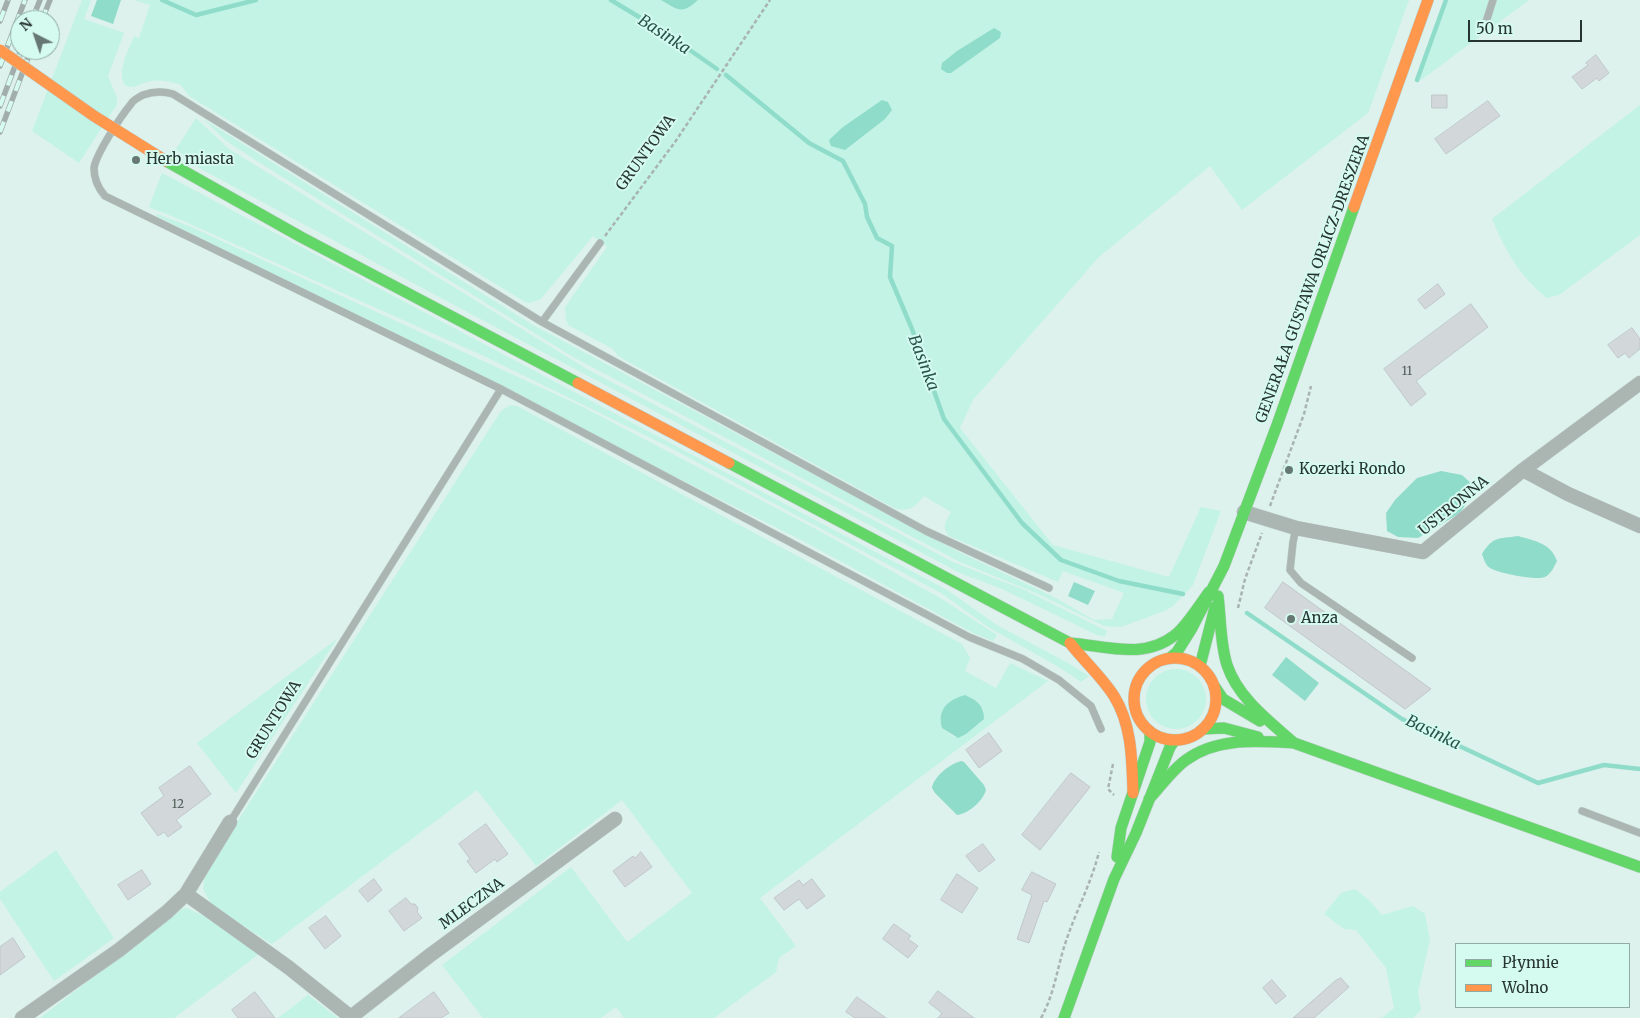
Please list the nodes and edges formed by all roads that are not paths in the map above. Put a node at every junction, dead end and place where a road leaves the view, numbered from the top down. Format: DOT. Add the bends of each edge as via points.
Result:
graph roads {
  1 [pos="1428,0"];
  2 [pos="1494,0"];
  3 [pos="1486,22"];
  4 [pos="0,50"];
  5 [pos="600,243"];
  6 [pos="542,322"];
  7 [pos="1640,383"];
  8 [pos="501,389"];
  9 [pos="1524,470"];
  10 [pos="1244,512"];
  11 [pos="1640,526"];
  12 [pos="1296,528"];
  13 [pos="1049,588"];
  14 [pos="1214,594"];
  15 [pos="1070,643"];
  16 [pos="1096,645"];
  17 [pos="1171,657"];
  18 [pos="1412,658"];
  19 [pos="1084,662"];
  20 [pos="1154,663"];
  21 [pos="1200,666"];
  22 [pos="1113,675"];
  23 [pos="1124,685"];
  24 [pos="1215,687"];
  25 [pos="1134,697"];
  26 [pos="1101,729"];
  27 [pos="1203,729"];
  28 [pos="1150,732"];
  29 [pos="1279,737"];
  30 [pos="1175,740"];
  31 [pos="1133,793"];
  32 [pos="1148,799"];
  33 [pos="1582,811"];
  34 [pos="615,819"];
  35 [pos="230,822"];
  36 [pos="1640,833"];
  37 [pos="1640,867"];
  38 [pos="1114,878"];
  39 [pos="186,894"];
  40 [pos="22,1018"];
  41 [pos="351,1018"];
  42 [pos="1064,1018"];
  1 -- 10 [label="main road, GENERAŁA GUSTAWA ORLICZ-DRESZERA"];
  2 -- 3 [label="lane"];
  4 -- 15 [label="main road, bridge" via="94,116 166,161 301,237"];
  5 -- 6 [label="lane"];
  6 -- 8 [label="lane" via="174,94 153,92 132,102 97,157 95,178 105,196"];
  6 -- 13 [label="lane" via="926,531"];
  7 -- 9 [label="street, USTRONNA"];
  8 -- 26 [label="lane" via="969,637 1023,659 1087,701"];
  8 -- 35 [label="lane, GRUNTOWA"];
  9 -- 11 [label="street"];
  9 -- 12 [label="street, USTRONNA" via="1423,552"];
  10 -- 12 [label="street, USTRONNA"];
  10 -- 14 [label="main road, GENERAŁA GUSTAWA ORLICZ-DRESZERA"];
  12 -- 18 [label="lane" via="1290,570 1301,583"];
  14 -- 16 [label="main road" via="1176,635 1164,643 1127,651"];
  14 -- 17 [label="main road, GENERAŁA GUSTAWA ORLICZ-DRESZERA"];
  14 -- 21 [label="main road, GENERAŁA GUSTAWA ORLICZ-DRESZERA"];
  14 -- 29 [label="main road" via="1228,667 1235,682"];
  15 -- 16 [label="main road"];
  15 -- 19 [label="main road"];
  16 -- 20 [label="main road" via="1115,658 1141,667"];
  17 -- 20 [label="main road"];
  17 -- 21 [label="main road" via="1186,659"];
  19 -- 22 [label="main road"];
  19 -- 31 [label="main road" via="1101,680 1125,718 1130,736"];
  20 -- 25 [label="main road" via="1140,677"];
  21 -- 24 [label="main road"];
  23 -- 25 [label="main road"];
  24 -- 27 [label="main road" via="1215,710"];
  24 -- 29 [label="main road" via="1223,699"];
  25 -- 28 [label="main road" via="1135,710"];
  27 -- 29 [label="main road" via="1224,727"];
  27 -- 30 [label="main road" via="1195,735"];
  28 -- 30 [label="main road"];
  28 -- 31 [label="main road" via="1150,742"];
  29 -- 32 [label="main road" via="1219,745 1201,751 1186,760"];
  29 -- 37 [label="main road"];
  30 -- 32 [label="main road"];
  31 -- 38 [label="main road" via="1122,828"];
  32 -- 38 [label="main road"];
  33 -- 36 [label="lane"];
  34 -- 41 [label="street, MLECZNA" via="429,956"];
  35 -- 39 [label="street, GRUNTOWA"];
  38 -- 42 [label="main road"];
  39 -- 40 [label="street, GRUNTOWA" via="118,950"];
  39 -- 41 [label="street, MLECZNA"];
}
